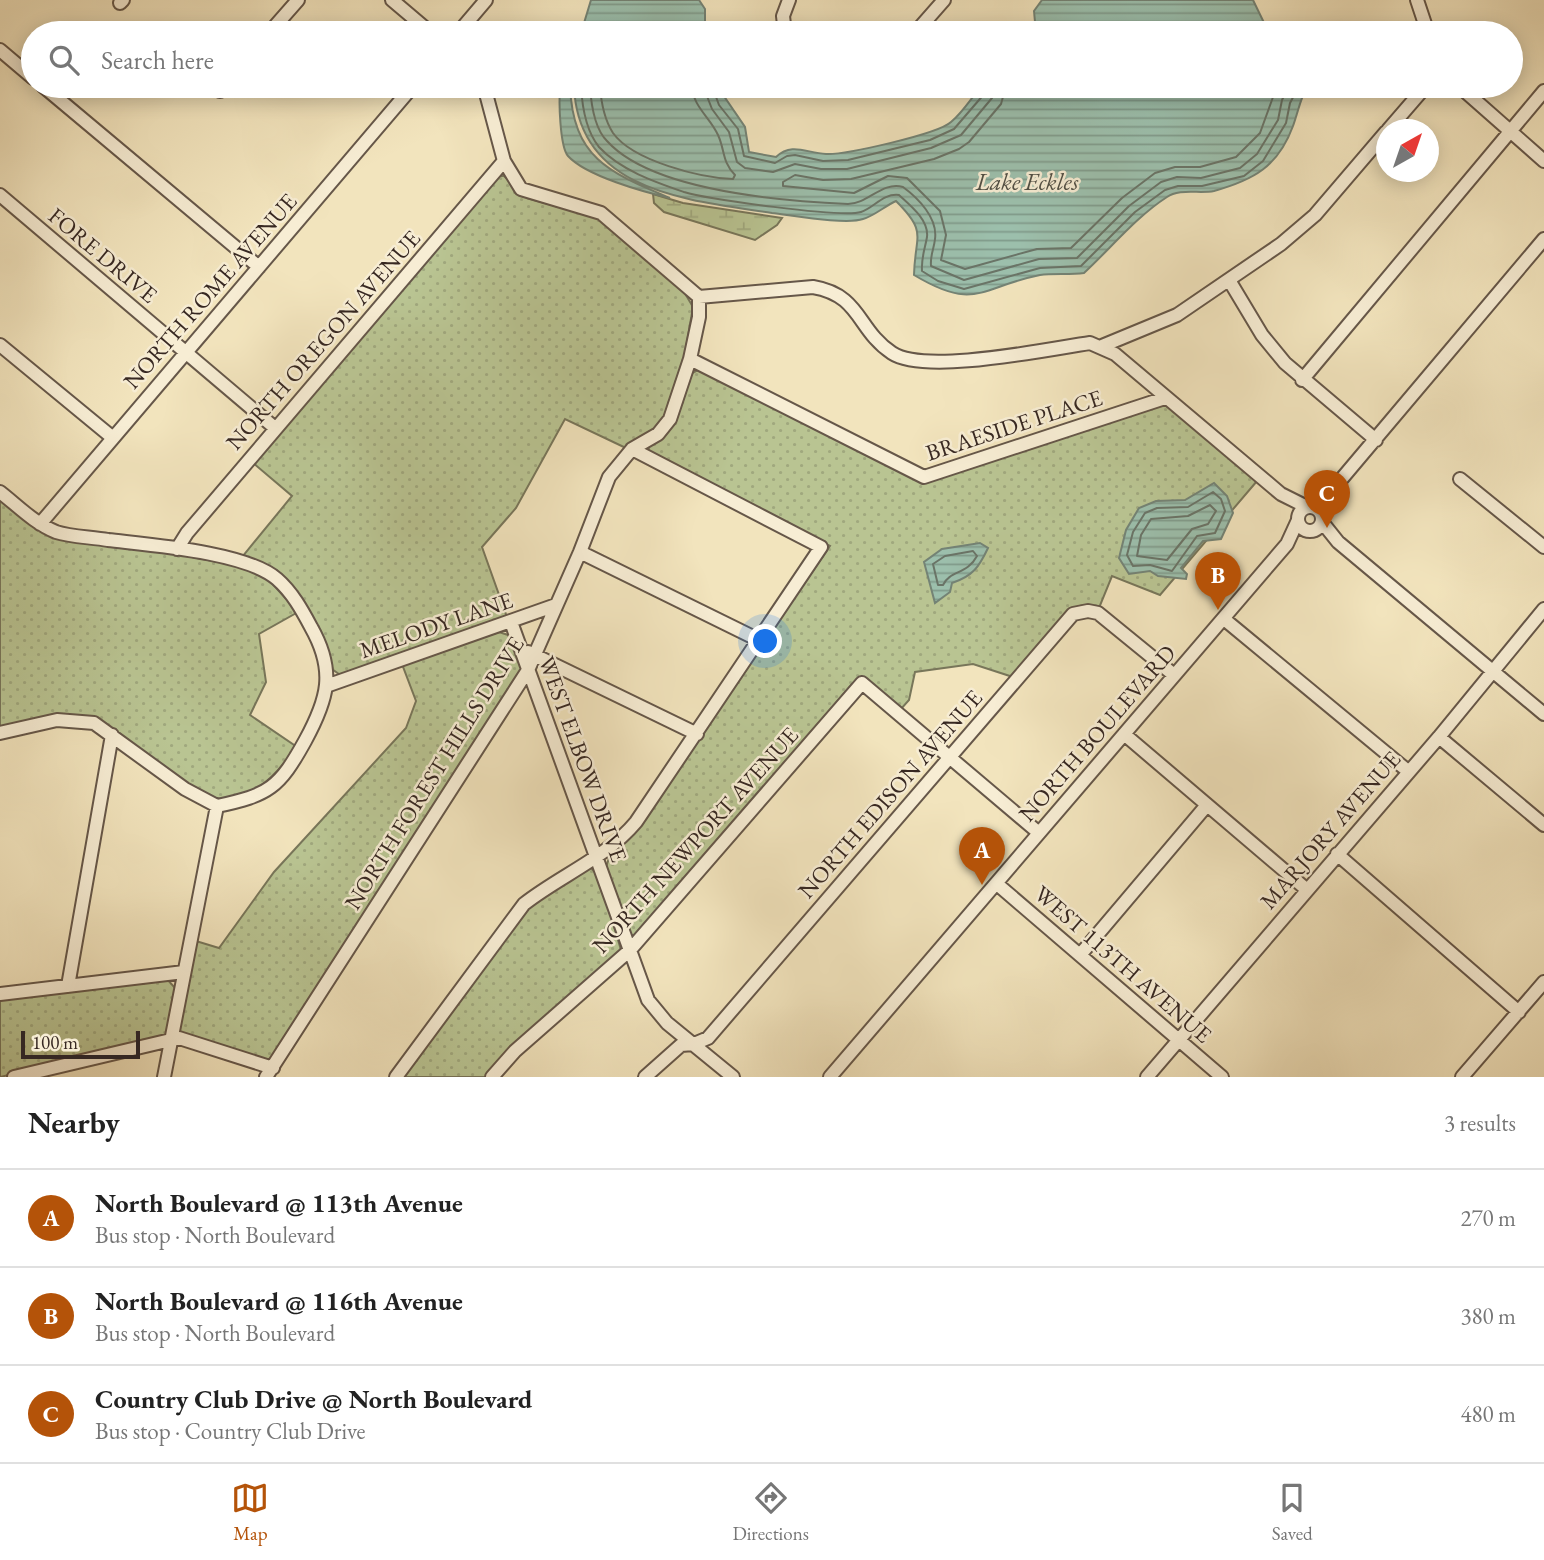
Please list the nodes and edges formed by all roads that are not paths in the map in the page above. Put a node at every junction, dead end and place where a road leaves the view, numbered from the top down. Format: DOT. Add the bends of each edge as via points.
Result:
graph roads {
  1 [pos="298,0"];
  2 [pos="392,0"];
  3 [pos="485,0"];
  4 [pos="789,0"];
  5 [pos="944,0"];
  6 [pos="1416,0"];
  7 [pos="280,21"];
  8 [pos="417,21"];
  9 [pos="467,21"];
  10 [pos="784,21"];
  11 [pos="926,21"];
  12 [pos="1424,21"];
  13 [pos="3,58"];
  14 [pos="21,70"];
  15 [pos="1544,91"];
  16 [pos="57,98"];
  17 [pos="403,98"];
  18 [pos="487,98"];
  19 [pos="1416,98"];
  20 [pos="1472,98"];
  21 [pos="1397,119"];
  22 [pos="1509,132"];
  23 [pos="1376,144"];
  24 [pos="504,161"];
  25 [pos="1544,161"];
  26 [pos="0,195"];
  27 [pos="1544,239"];
  28 [pos="259,267"];
  29 [pos="1229,280"];
  30 [pos="699,297"];
  31 [pos="0,345"];
  32 [pos="1102,346"];
  33 [pos="186,352"];
  34 [pos="690,359"];
  35 [pos="1302,380"];
  36 [pos="1165,398"];
  37 [pos="275,428"];
  38 [pos="113,438"];
  39 [pos="1376,440"];
  40 [pos="632,449"];
  41 [pos="1460,479"];
  42 [pos="0,492"];
  43 [pos="1328,495"];
  44 [pos="1303,513"];
  45 [pos="40,524"];
  46 [pos="1316,525"];
  47 [pos="1287,544"];
  48 [pos="1544,547"];
  49 [pos="177,549"];
  50 [pos="580,552"];
  51 [pos="556,605"];
  52 [pos="1544,609"];
  53 [pos="1224,619"];
  54 [pos="511,622"];
  55 [pos="761,641"];
  56 [pos="520,648"];
  57 [pos="535,655"];
  58 [pos="528,670"];
  59 [pos="1493,671"];
  60 [pos="1174,675"];
  61 [pos="329,685"];
  62 [pos="1544,714"];
  63 [pos="0,733"];
  64 [pos="112,734"];
  65 [pos="697,734"];
  66 [pos="1124,734"];
  67 [pos="1439,737"];
  68 [pos="950,757"];
  69 [pos="1409,772"];
  70 [pos="1207,805"];
  71 [pos="217,806"];
  72 [pos="1544,825"];
  73 [pos="1039,833"];
  74 [pos="1337,854"];
  75 [pos="596,857"];
  76 [pos="997,884"];
  77 [pos="1306,889"];
  78 [pos="630,950"];
  79 [pos="1080,955"];
  80 [pos="184,972"];
  81 [pos="1544,982"];
  82 [pos="68,986"];
  83 [pos="0,995"];
  84 [pos="1519,1012"];
  85 [pos="171,1039"];
  86 [pos="1178,1040"];
  87 [pos="694,1044"];
  88 [pos="269,1072"];
  89 [pos="13,1077"];
  90 [pos="164,1077"];
  91 [pos="396,1077"];
  92 [pos="492,1077"];
  93 [pos="645,1077"];
  94 [pos="733,1077"];
  95 [pos="830,1077"];
  96 [pos="1147,1077"];
  97 [pos="1222,1077"];
  98 [pos="1462,1077"];
  1 -- 7 [label="street"];
  2 -- 8 [label="street"];
  3 -- 9 [label="street"];
  4 -- 10 [label="street"];
  5 -- 11 [label="street"];
  6 -- 12 [label="street"];
  13 -- 14 [label="street"];
  15 -- 22 [label="street"];
  16 -- 28 [label="street"];
  17 -- 28 [label="street, NORTH ROME AVENUE"];
  18 -- 24 [label="street"];
  19 -- 21 [label="street"];
  20 -- 22 [label="street"];
  22 -- 25 [label="street"];
  22 -- 35 [label="street"];
  23 -- 29 [label="street" via="1315,215"];
  24 -- 30 [label="street" via="521,189 601,212"];
  24 -- 37 [label="street, NORTH OREGON AVENUE"];
  26 -- 33 [label="street, FORE DRIVE"];
  27 -- 39 [label="street"];
  28 -- 33 [label="street, NORTH ROME AVENUE"];
  29 -- 32 [label="street" via="1177,315"];
  29 -- 35 [label="street" via="1262,335"];
  30 -- 32 [label="street" via="813,287 830,290 856,308 878,341 909,360 972,360 1090,343"];
  30 -- 34 [label="street, NORTH FOREST HILLS DRIVE"];
  31 -- 38 [label="street"];
  32 -- 36 [label="street"];
  33 -- 37 [label="street, FORE DRIVE"];
  33 -- 38 [label="street, NORTH ROME AVENUE"];
  34 -- 36 [label="street, BRAESIDE PLACE" via="924,477"];
  34 -- 40 [label="street, NORTH FOREST HILLS DRIVE" via="670,419 658,433"];
  35 -- 39 [label="street"];
  36 -- 44 [label="street"];
  37 -- 49 [label="street, NORTH OREGON AVENUE"];
  38 -- 45 [label="street, NORTH ROME AVENUE"];
  39 -- 43 [label="street"];
  40 -- 50 [label="street, NORTH FOREST HILLS DRIVE" via="609,477"];
  40 -- 55 [label="street" via="821,547"];
  41 -- 48 [label="street"];
  42 -- 45 [label="street"];
  43 -- 44 [label="street"];
  43 -- 46 [label="street"];
  44 -- 46 [label="street" via="1301,527"];
  44 -- 46 [label="street" via="1317,509"];
  44 -- 47 [label="street, NORTH BOULEVARD"];
  45 -- 49 [label="street" via="59,533"];
  46 -- 47 [label="street, NORTH BOULEVARD"];
  46 -- 59 [label="street"];
  47 -- 53 [label="street, NORTH BOULEVARD"];
  49 -- 61 [label="street" via="236,561 277,579 319,640"];
  50 -- 51 [label="street, NORTH FOREST HILLS DRIVE"];
  50 -- 55 [label="street"];
  51 -- 54 [label="street, MELODY LANE"];
  51 -- 57 [label="street, NORTH FOREST HILLS DRIVE"];
  52 -- 59 [label="street, MARJORY AVENUE"];
  53 -- 60 [label="street, NORTH BOULEVARD"];
  53 -- 69 [label="street"];
  54 -- 56 [label="street, WEST ELBOW DRIVE"];
  54 -- 61 [label="street, MELODY LANE"];
  55 -- 65 [label="street"];
  56 -- 57 [label="street"];
  56 -- 58 [label="street, WEST ELBOW DRIVE"];
  57 -- 58 [label="street, NORTH FOREST HILLS DRIVE"];
  57 -- 65 [label="street"];
  58 -- 75 [label="street, WEST ELBOW DRIVE"];
  58 -- 88 [label="street, NORTH FOREST HILLS DRIVE"];
  59 -- 62 [label="street"];
  59 -- 67 [label="street, MARJORY AVENUE"];
  60 -- 66 [label="street, NORTH BOULEVARD"];
  60 -- 68 [label="street, NORTH EDISON AVENUE" via="1098,613 1073,614"];
  61 -- 71 [label="street" via="288,772 257,798"];
  63 -- 64 [label="street" via="57,720 94,723"];
  64 -- 71 [label="street" via="185,789"];
  64 -- 82 [label="street"];
  65 -- 75 [label="street" via="636,822 618,843"];
  66 -- 70 [label="street"];
  66 -- 73 [label="street, NORTH BOULEVARD"];
  67 -- 69 [label="street, MARJORY AVENUE"];
  67 -- 72 [label="street"];
  68 -- 73 [label="street"];
  68 -- 78 [label="street, NORTH NEWPORT AVENUE" via="862,683"];
  68 -- 87 [label="street, NORTH EDISON AVENUE" via="708,1038"];
  69 -- 74 [label="street, MARJORY AVENUE"];
  70 -- 77 [label="street"];
  70 -- 79 [label="street"];
  71 -- 80 [label="street"];
  73 -- 76 [label="street, NORTH BOULEVARD"];
  74 -- 77 [label="street, MARJORY AVENUE"];
  74 -- 84 [label="street"];
  75 -- 78 [label="street, WEST ELBOW DRIVE"];
  75 -- 91 [label="street" via="524,904"];
  76 -- 79 [label="street, WEST 113TH AVENUE"];
  76 -- 95 [label="street, NORTH BOULEVARD"];
  77 -- 86 [label="street, MARJORY AVENUE"];
  78 -- 87 [label="street, WEST ELBOW DRIVE" via="648,1000"];
  78 -- 92 [label="street, NORTH NEWPORT AVENUE" via="515,1051"];
  79 -- 86 [label="street, WEST 113TH AVENUE"];
  80 -- 82 [label="street"];
  80 -- 85 [label="street"];
  81 -- 84 [label="street"];
  82 -- 83 [label="street"];
  84 -- 98 [label="street"];
  85 -- 88 [label="street" via="179,1038"];
  85 -- 89 [label="street"];
  85 -- 90 [label="street"];
  86 -- 96 [label="street, MARJORY AVENUE"];
  86 -- 97 [label="street, WEST 113TH AVENUE"];
  87 -- 93 [label="street, NORTH EDISON AVENUE" via="681,1045"];
  87 -- 94 [label="street, WEST ELBOW DRIVE"];
}
